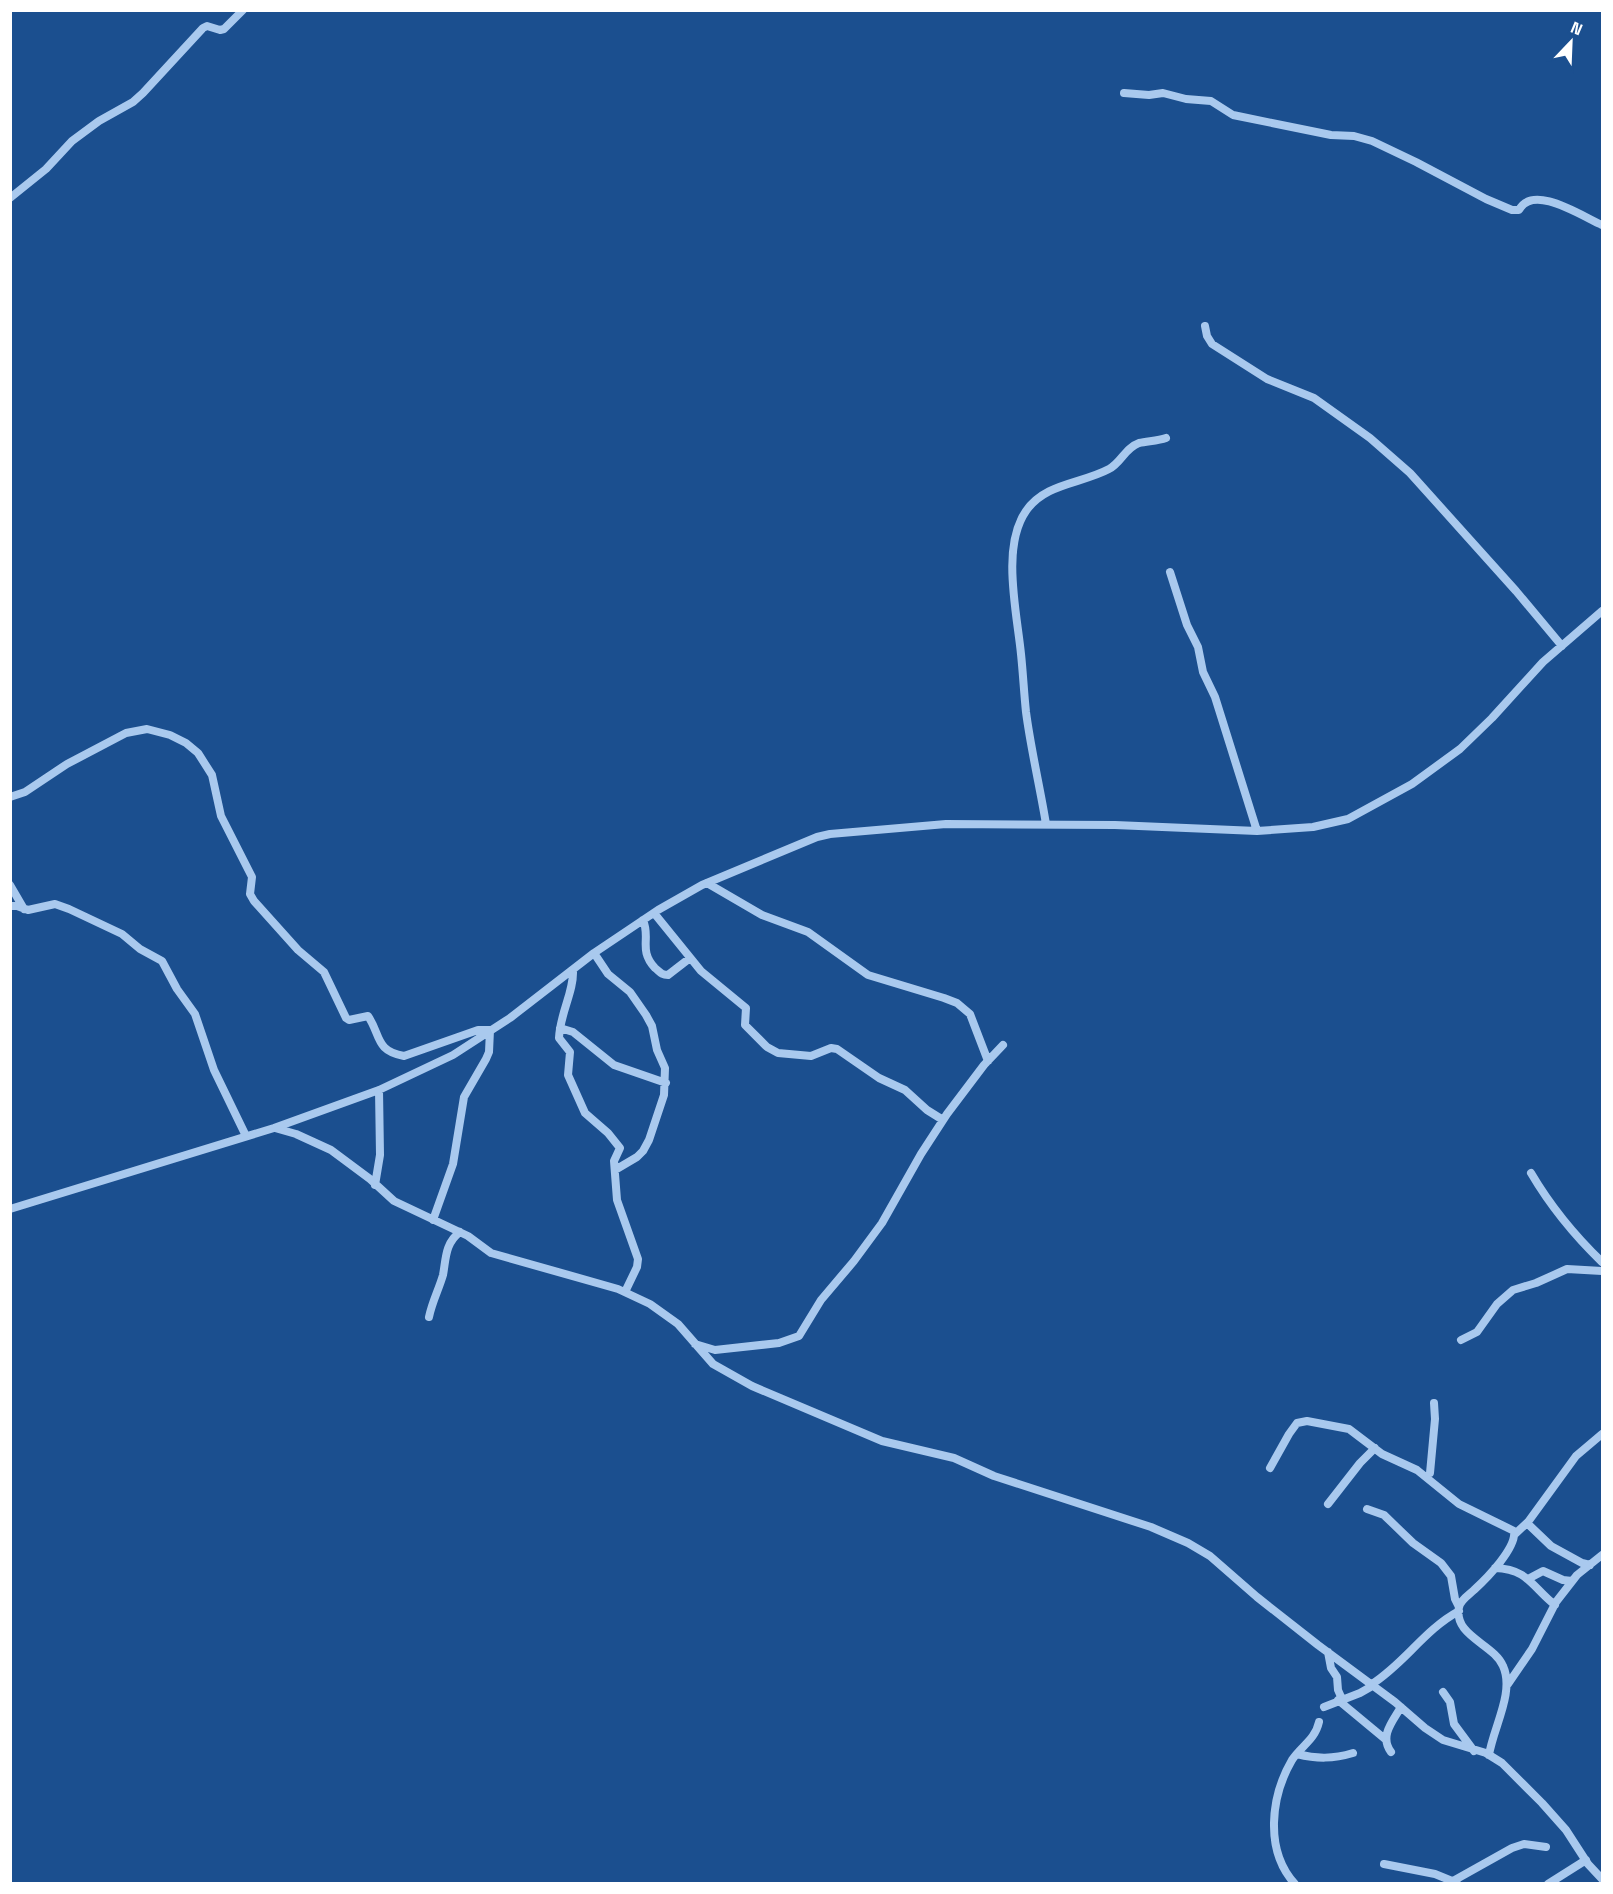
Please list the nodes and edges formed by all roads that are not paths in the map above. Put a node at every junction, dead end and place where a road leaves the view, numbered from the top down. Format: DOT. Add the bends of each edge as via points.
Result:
graph roads {
  1 [pos="243,10"];
  2 [pos="1124,93"];
  3 [pos="10,198"];
  4 [pos="1602,225"];
  5 [pos="1205,326"];
  6 [pos="1166,438"];
  7 [pos="1170,572"];
  8 [pos="1602,611"];
  9 [pos="1562,646"];
  10 [pos="10,796"];
  11 [pos="1046,824"];
  12 [pos="1257,831"];
  13 [pos="706,883"];
  14 [pos="10,885"];
  15 [pos="10,906"];
  16 [pos="24,909"];
  17 [pos="654,913"];
  18 [pos="643,920"];
  19 [pos="594,953"];
  20 [pos="690,958"];
  21 [pos="573,970"];
  22 [pos="560,1028"];
  23 [pos="490,1030"];
  24 [pos="1003,1045"];
  25 [pos="988,1061"];
  26 [pos="666,1083"];
  27 [pos="379,1090"];
  28 [pos="943,1120"];
  29 [pos="274,1128"];
  30 [pos="246,1136"];
  31 [pos="615,1170"];
  32 [pos="1531,1173"];
  33 [pos="375,1185"];
  34 [pos="10,1209"];
  35 [pos="433,1220"];
  36 [pos="460,1232"];
  37 [pos="1602,1262"];
  38 [pos="1602,1271"];
  39 [pos="625,1292"];
  40 [pos="429,1317"];
  41 [pos="1461,1340"];
  42 [pos="695,1344"];
  43 [pos="1434,1403"];
  44 [pos="1602,1434"];
  45 [pos="1375,1448"];
  46 [pos="1409,1466"];
  47 [pos="1270,1468"];
  48 [pos="1430,1473"];
  49 [pos="1434,1484"];
  50 [pos="1328,1504"];
  51 [pos="1366,1509"];
  52 [pos="1527,1523"];
  53 [pos="1515,1534"];
  54 [pos="1602,1555"];
  55 [pos="1590,1565"];
  56 [pos="1495,1568"];
  57 [pos="1528,1579"];
  58 [pos="1572,1581"];
  59 [pos="1555,1605"];
  60 [pos="1459,1609"];
  61 [pos="1328,1652"];
  62 [pos="1373,1684"];
  63 [pos="1507,1686"];
  64 [pos="1443,1692"];
  65 [pos="1340,1700"];
  66 [pos="1324,1707"];
  67 [pos="1401,1707"];
  68 [pos="1319,1722"];
  69 [pos="1384,1739"];
  70 [pos="1474,1751"];
  71 [pos="1391,1752"];
  72 [pos="1353,1753"];
  73 [pos="1297,1754"];
  74 [pos="1489,1755"];
  75 [pos="1546,1847"];
  76 [pos="1586,1860"];
  77 [pos="1384,1864"];
  78 [pos="1602,1879"];
  79 [pos="1455,1882"];
  80 [pos="1295,1884"];
  81 [pos="1548,1884"];
  1 -- 3 [label="street" via="224,29 203,28 134,102 72,141 46,169"];
  2 -- 4 [label="street" via="1163,93 1211,101 1233,115 1354,136 1392,150 1512,210 1519,210 1531,200 1551,201"];
  5 -- 9 [label="street" via="1212,344 1267,379 1314,398 1410,472"];
  6 -- 11 [label="street" via="1138,444 1126,451 1115,466 1047,492 1025,511 1017,527 1013,558 1016,622"];
  7 -- 12 [label="street"];
  8 -- 9 [label="street"];
  9 -- 12 [label="street" via="1460,749 1412,784 1348,819 1313,827"];
  10 -- 23 [label="street" via="25,792 126,733 147,729 170,735 204,759 212,775 221,816 252,876 250,894 254,901 298,950 324,972 346,1018 369,1016 380,1043 394,1054 404,1056 478,1030"];
  11 -- 12 [label="street"];
  11 -- 13 [label="street" via="946,824 830,834"];
  13 -- 17 [label="street"];
  13 -- 25 [label="street" via="762,915 808,932 868,975 944,998 966,1009"];
  14 -- 16 [label="street"];
  15 -- 16 [label="street"];
  16 -- 30 [label="street" via="55,904 69,909 122,934 162,961 195,1014 214,1070"];
  17 -- 18 [label="street"];
  17 -- 20 [label="street"];
  18 -- 19 [label="street"];
  18 -- 20 [label="street" via="647,960 659,972 668,975"];
  19 -- 21 [label="street"];
  19 -- 26 [label="street" via="646,1015 665,1068"];
  20 -- 28 [label="street" via="746,1008 745,1025 773,1051 803,1056 837,1049 879,1078 905,1090"];
  21 -- 22 [label="street" via="574,980"];
  21 -- 23 [label="street"];
  22 -- 26 [label="street" via="573,1032 615,1065"];
  22 -- 31 [label="street" via="559,1038 570,1052 568,1075 585,1113 620,1148"];
  23 -- 27 [label="street" via="453,1054"];
  23 -- 35 [label="street" via="489,1052 461,1105 453,1164"];
  24 -- 25 [label="street"];
  25 -- 28 [label="street"];
  26 -- 31 [label="street" via="662,1105 643,1151"];
  27 -- 29 [label="street"];
  27 -- 33 [label="street" via="380,1155"];
  28 -- 42 [label="street" via="887,1216 821,1300 799,1336 779,1343 716,1350"];
  29 -- 30 [label="street"];
  29 -- 33 [label="street" via="331,1150"];
  30 -- 34 [label="street"];
  31 -- 39 [label="street" via="617,1200 638,1259"];
  32 -- 37 [label="street" via="1546,1200"];
  33 -- 35 [label="street" via="397,1203"];
  35 -- 36 [label="street"];
  36 -- 39 [label="street" via="488,1252"];
  36 -- 40 [label="street" via="447,1251"];
  38 -- 41 [label="street" via="1567,1269 1513,1290 1497,1304 1477,1332"];
  39 -- 42 [label="street" via="678,1324"];
  42 -- 61 [label="street" via="727,1373 835,1423 882,1441 954,1458 994,1476 1151,1527 1188,1543 1210,1556"];
  43 -- 48 [label="street"];
  44 -- 52 [label="street" via="1576,1455"];
  45 -- 46 [label="street"];
  45 -- 47 [label="street" via="1349,1429 1307,1421 1298,1423 1289,1434"];
  45 -- 50 [label="street"];
  46 -- 48 [label="street" via="1423,1467"];
  46 -- 49 [label="street"];
  48 -- 49 [label="street"];
  49 -- 53 [label="street" via="1459,1504"];
  51 -- 60 [label="street" via="1384,1515 1413,1544 1441,1563 1451,1576"];
  52 -- 53 [label="street"];
  52 -- 55 [label="street" via="1551,1546"];
  53 -- 56 [label="street"];
  54 -- 55 [label="street"];
  55 -- 58 [label="street"];
  56 -- 57 [label="street" via="1516,1571"];
  56 -- 60 [label="street" via="1464,1598"];
  57 -- 58 [label="street" via="1543,1571"];
  57 -- 59 [label="street"];
  58 -- 59 [label="street"];
  59 -- 63 [label="street"];
  60 -- 62 [label="street" via="1432,1628 1398,1665"];
  60 -- 63 [label="street" via="1464,1629 1496,1654"];
  61 -- 62 [label="street"];
  61 -- 65 [label="street"];
  62 -- 65 [label="street"];
  62 -- 67 [label="street"];
  63 -- 74 [label="street"];
  64 -- 70 [label="street" via="1450,1702 1454,1724"];
  65 -- 66 [label="street"];
  65 -- 69 [label="street"];
  67 -- 69 [label="street"];
  67 -- 70 [label="street" via="1437,1736"];
  68 -- 73 [label="street" via="1312,1739"];
  69 -- 71 [label="street"];
  70 -- 74 [label="street"];
  72 -- 73 [label="street" via="1328,1758"];
  73 -- 80 [label="street" via="1282,1780 1275,1808 1276,1846 1282,1865"];
  74 -- 76 [label="street" via="1542,1803"];
  75 -- 79 [label="street" via="1518,1846"];
  76 -- 78 [label="street"];
  76 -- 81 [label="street"];
  77 -- 79 [label="street"];
}
